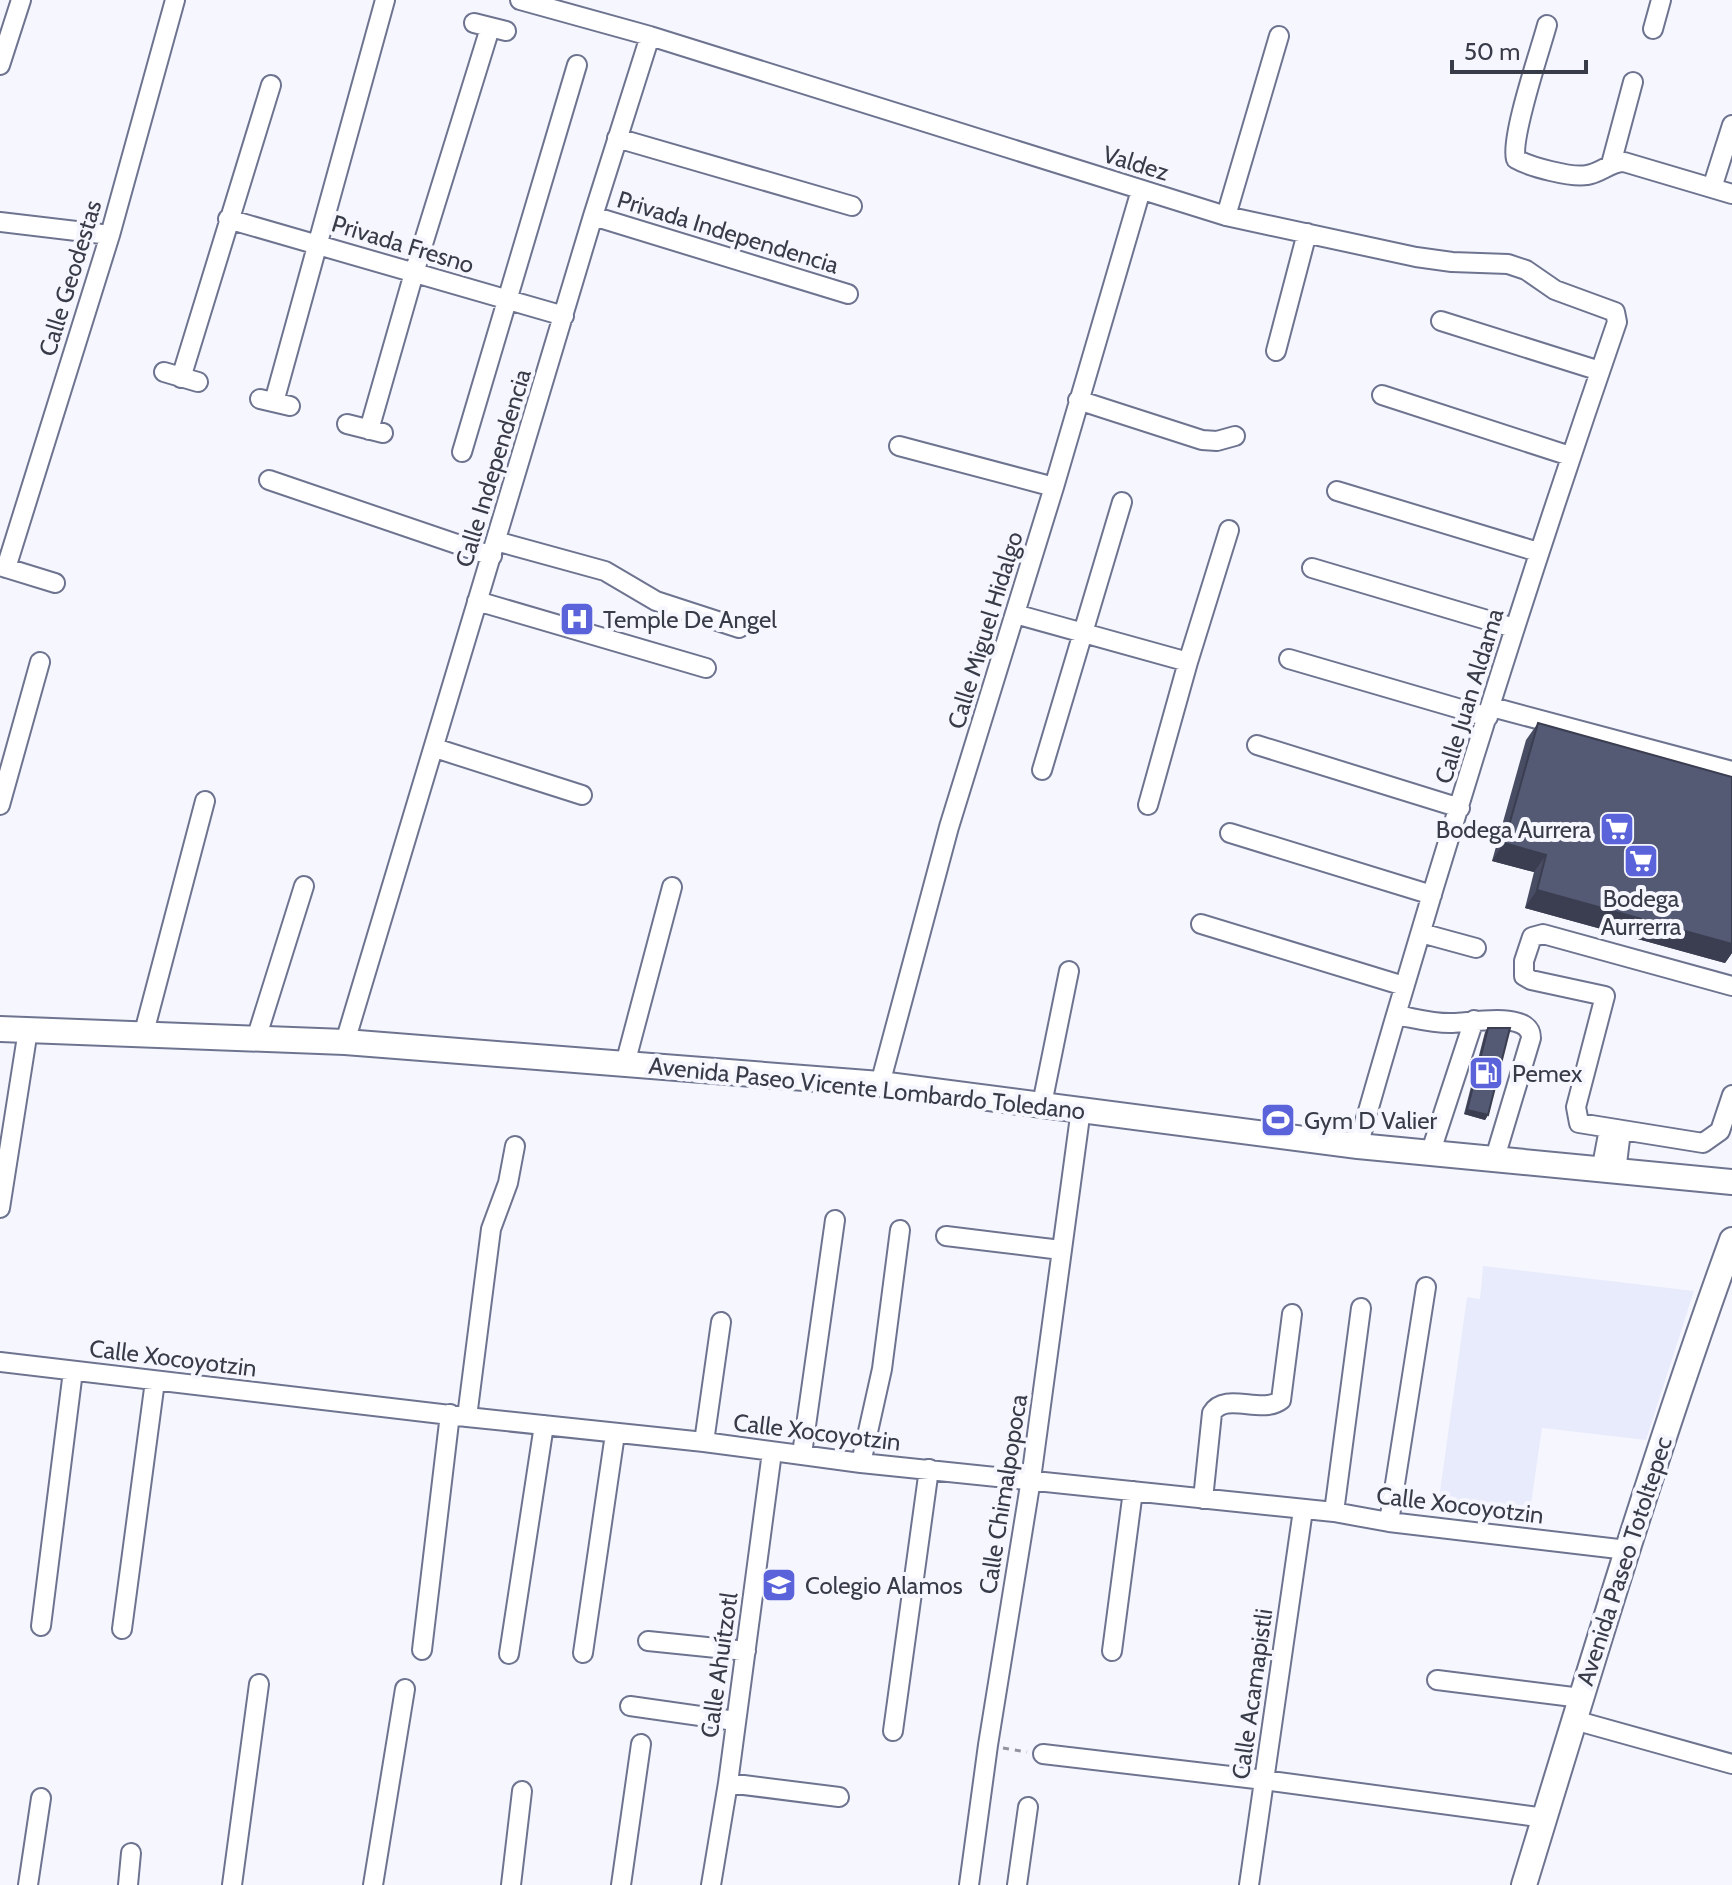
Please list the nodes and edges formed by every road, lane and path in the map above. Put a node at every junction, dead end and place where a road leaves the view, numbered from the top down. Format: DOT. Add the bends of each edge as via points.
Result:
graph roads {
  1 [pos="21,0"];
  2 [pos="175,0"];
  3 [pos="385,0"];
  4 [pos="520,0"];
  5 [pos="1661,0"];
  6 [pos="1547,25"];
  7 [pos="490,27"];
  8 [pos="1653,29"];
  9 [pos="650,36"];
  10 [pos="1279,36"];
  11 [pos="577,64"];
  12 [pos="0,65"];
  13 [pos="1633,82"];
  14 [pos="271,85"];
  15 [pos="1732,125"];
  16 [pos="617,138"];
  17 [pos="1611,164"];
  18 [pos="1712,188"];
  19 [pos="1141,190"];
  20 [pos="1732,194"];
  21 [pos="852,206"];
  22 [pos="593,216"];
  23 [pos="1226,216"];
  24 [pos="228,219"];
  25 [pos="0,222"];
  26 [pos="1307,233"];
  27 [pos="110,235"];
  28 [pos="317,244"];
  29 [pos="414,273"];
  30 [pos="848,294"];
  31 [pos="509,300"];
  32 [pos="1612,309"];
  33 [pos="564,316"];
  34 [pos="1441,321"];
  35 [pos="1276,351"];
  36 [pos="1600,371"];
  37 [pos="181,377"];
  38 [pos="1382,395"];
  39 [pos="1078,400"];
  40 [pos="275,402"];
  41 [pos="347,424"];
  42 [pos="1235,436"];
  43 [pos="899,446"];
  44 [pos="462,452"];
  45 [pos="1570,456"];
  46 [pos="269,480"];
  47 [pos="1054,487"];
  48 [pos="1337,491"];
  49 [pos="1122,502"];
  50 [pos="1229,530"];
  51 [pos="494,548"];
  52 [pos="1538,552"];
  53 [pos="3,567"];
  54 [pos="1312,568"];
  55 [pos="55,583"];
  56 [pos="477,601"];
  57 [pos="1015,614"];
  58 [pos="739,628"];
  59 [pos="1514,628"];
  60 [pos="1082,634"];
  61 [pos="1289,659"];
  62 [pos="40,662"];
  63 [pos="1188,662"];
  64 [pos="706,668"];
  65 [pos="1490,712"];
  66 [pos="1257,745"];
  67 [pos="435,748"];
  68 [pos="1042,770"];
  69 [pos="1732,771"];
  70 [pos="582,795"];
  71 [pos="205,801"];
  72 [pos="0,805"];
  73 [pos="1148,805"];
  74 [pos="1460,808"];
  75 [pos="1230,833"];
  76 [pos="304,886"];
  77 [pos="672,887"];
  78 [pos="1432,895"];
  79 [pos="1201,924"];
  80 [pos="1421,933"];
  81 [pos="1476,948"];
  82 [pos="1069,971"];
  83 [pos="1732,985"];
  84 [pos="1404,986"];
  85 [pos="1396,1015"];
  86 [pos="1474,1020"];
  87 [pos="0,1029"];
  88 [pos="28,1030"];
  89 [pos="143,1036"];
  90 [pos="256,1039"];
  91 [pos="345,1042"];
  92 [pos="625,1064"];
  93 [pos="880,1084"];
  94 [pos="1732,1095"];
  95 [pos="1042,1104"];
  96 [pos="1081,1109"];
  97 [pos="1615,1130"];
  98 [pos="515,1146"];
  99 [pos="1358,1146"];
  100 [pos="1430,1154"];
  101 [pos="1494,1161"];
  102 [pos="1608,1171"];
  103 [pos="1732,1182"];
  104 [pos="0,1208"];
  105 [pos="835,1220"];
  106 [pos="900,1230"];
  107 [pos="946,1236"];
  108 [pos="1732,1240"];
  109 [pos="1061,1250"];
  110 [pos="1426,1287"];
  111 [pos="1361,1308"];
  112 [pos="1292,1314"];
  113 [pos="721,1322"];
  114 [pos="0,1362"];
  115 [pos="73,1371"];
  116 [pos="155,1381"];
  117 [pos="458,1415"];
  118 [pos="544,1425"];
  119 [pos="615,1434"];
  120 [pos="704,1442"];
  121 [pos="772,1452"];
  122 [pos="802,1454"];
  123 [pos="861,1463"];
  124 [pos="929,1469"];
  125 [pos="1031,1479"];
  126 [pos="1133,1491"];
  127 [pos="1203,1499"];
  128 [pos="1303,1510"];
  129 [pos="1334,1512"];
  130 [pos="1389,1522"];
  131 [pos="1627,1550"];
  132 [pos="41,1626"];
  133 [pos="122,1629"];
  134 [pos="648,1641"];
  135 [pos="422,1650"];
  136 [pos="746,1651"];
  137 [pos="1112,1651"];
  138 [pos="583,1653"];
  139 [pos="509,1654"];
  140 [pos="1437,1680"];
  141 [pos="259,1684"];
  142 [pos="405,1689"];
  143 [pos="630,1706"];
  144 [pos="1577,1709"];
  145 [pos="735,1721"];
  146 [pos="893,1731"];
  147 [pos="641,1744"];
  148 [pos="988,1745"];
  149 [pos="1043,1754"];
  150 [pos="1732,1764"];
  151 [pos="1264,1780"];
  152 [pos="728,1783"];
  153 [pos="522,1791"];
  154 [pos="839,1797"];
  155 [pos="41,1798"];
  156 [pos="1028,1807"];
  157 [pos="1545,1818"];
  158 [pos="131,1853"];
  159 [pos="28,1885"];
  160 [pos="128,1885"];
  161 [pos="232,1885"];
  162 [pos="373,1885"];
  163 [pos="511,1885"];
  164 [pos="621,1885"];
  165 [pos="711,1885"];
  166 [pos="969,1885"];
  167 [pos="1017,1885"];
  168 [pos="1249,1885"];
  169 [pos="1524,1885"];
  1 -- 12 [label="street"];
  2 -- 27 [label="street, Calle Geodestas"];
  3 -- 28 [label="street"];
  4 -- 9 [label="street"];
  5 -- 8 [label="street"];
  6 -- 17 [label="street" via="1516,159 1579,176"];
  7 -- 29 [label="street"];
  9 -- 16 [label="street, Calle Independencia"];
  9 -- 19 [label="street, Valdez"];
  10 -- 23 [label="street"];
  11 -- 31 [label="street"];
  13 -- 17 [label="street"];
  14 -- 24 [label="street"];
  15 -- 18 [label="street"];
  16 -- 21 [label="street"];
  16 -- 22 [label="street, Calle Independencia"];
  17 -- 18 [label="street" via="1624,162"];
  18 -- 20 [label="street"];
  19 -- 23 [label="street, Valdez"];
  19 -- 39 [label="street, Calle Miguel Hidalgo"];
  22 -- 30 [label="street, Privada Independencia"];
  22 -- 33 [label="street, Calle Independencia"];
  23 -- 26 [label="street, Valdez"];
  24 -- 28 [label="street, Privada Fresno"];
  24 -- 37 [label="street"];
  25 -- 27 [label="street"];
  26 -- 32 [label="street, Valdez" via="1416,257 1508,264 1555,290"];
  26 -- 35 [label="street"];
  27 -- 53 [label="street, Calle Geodestas"];
  28 -- 29 [label="street, Privada Fresno"];
  28 -- 40 [label="street"];
  29 -- 31 [label="street, Privada Fresno"];
  29 -- 41 [label="street" via="376,432"];
  31 -- 33 [label="street, Privada Fresno"];
  31 -- 44 [label="street"];
  32 -- 36 [label="street, Calle Juan Aldama" via="1617,322"];
  33 -- 51 [label="street, Calle Independencia"];
  34 -- 36 [label="street"];
  36 -- 45 [label="street, Calle Juan Aldama"];
  38 -- 45 [label="street"];
  39 -- 42 [label="street" via="1202,440"];
  39 -- 47 [label="street, Calle Miguel Hidalgo"];
  43 -- 47 [label="street"];
  45 -- 52 [label="street, Calle Juan Aldama"];
  46 -- 51 [label="street"];
  47 -- 57 [label="street, Calle Miguel Hidalgo"];
  48 -- 52 [label="street"];
  49 -- 60 [label="street"];
  50 -- 63 [label="street"];
  51 -- 56 [label="street, Calle Independencia"];
  51 -- 58 [label="street" via="605,571 656,601"];
  52 -- 59 [label="street, Calle Juan Aldama"];
  53 -- 55 [label="street"];
  54 -- 59 [label="street"];
  56 -- 64 [label="street"];
  56 -- 67 [label="street, Calle Independencia"];
  57 -- 60 [label="street"];
  57 -- 93 [label="street, Calle Miguel Hidalgo" via="949,827"];
  59 -- 65 [label="street, Calle Juan Aldama"];
  60 -- 63 [label="street"];
  60 -- 68 [label="street"];
  61 -- 65 [label="street"];
  62 -- 72 [label="street"];
  63 -- 73 [label="street"];
  65 -- 69 [label="street"];
  65 -- 74 [label="street, Calle Juan Aldama"];
  66 -- 74 [label="street"];
  67 -- 70 [label="street"];
  67 -- 91 [label="street, Calle Independencia"];
  71 -- 89 [label="street"];
  74 -- 78 [label="street, Calle Juan Aldama"];
  75 -- 78 [label="street"];
  76 -- 90 [label="street"];
  77 -- 92 [label="street"];
  78 -- 80 [label="street, Calle Juan Aldama"];
  79 -- 84 [label="street"];
  80 -- 81 [label="street"];
  80 -- 84 [label="street, Calle Juan Aldama"];
  82 -- 95 [label="street"];
  83 -- 97 [label="street" via="1556,936 1532,937 1524,976 1605,996 1576,1117 1585,1126"];
  84 -- 85 [label="street, Calle Juan Aldama"];
  85 -- 86 [label="street" via="1442,1023"];
  85 -- 99 [label="street, Calle Juan Aldama"];
  86 -- 100 [label="street"];
  86 -- 101 [label="street" via="1508,1021 1532,1034"];
  87 -- 88 [label="main road, Avenida Paseo Vicente Lombardo Toledano"];
  88 -- 89 [label="main road, Avenida Paseo Vicente Lombardo Toledano"];
  88 -- 104 [label="street"];
  89 -- 90 [label="main road, Avenida Paseo Vicente Lombardo Toledano"];
  90 -- 91 [label="main road, Avenida Paseo Vicente Lombardo Toledano"];
  91 -- 92 [label="main road, Avenida Paseo Vicente Lombardo Toledano"];
  92 -- 93 [label="main road, Avenida Paseo Vicente Lombardo Toledano"];
  93 -- 95 [label="main road, Avenida Paseo Vicente Lombardo Toledano"];
  94 -- 97 [label="street" via="1720,1131 1703,1143"];
  95 -- 96 [label="main road, Avenida Paseo Vicente Lombardo Toledano"];
  96 -- 99 [label="main road, Avenida Paseo Vicente Lombardo Toledano"];
  96 -- 109 [label="street, Calle Chimalpopoca"];
  97 -- 102 [label="street"];
  98 -- 117 [label="street" via="491,1229"];
  99 -- 100 [label="main road, Avenida Paseo Vicente Lombardo Toledano"];
  100 -- 101 [label="main road, Avenida Paseo Vicente Lombardo Toledano"];
  101 -- 102 [label="main road, Avenida Paseo Vicente Lombardo Toledano"];
  102 -- 103 [label="main road, Avenida Paseo Vicente Lombardo Toledano"];
  105 -- 122 [label="street"];
  106 -- 123 [label="street" via="882,1369"];
  107 -- 109 [label="street"];
  108 -- 131 [label="main road, Avenida Paseo Totoltepec"];
  109 -- 125 [label="street, Calle Chimalpopoca"];
  110 -- 130 [label="street"];
  111 -- 129 [label="street"];
  112 -- 127 [label="street" via="1281,1400 1264,1407 1224,1403 1212,1413"];
  113 -- 120 [label="street"];
  114 -- 115 [label="street, Calle Xocoyotzin"];
  115 -- 116 [label="street, Calle Xocoyotzin"];
  115 -- 132 [label="street"];
  116 -- 117 [label="street, Calle Xocoyotzin"];
  116 -- 133 [label="street"];
  117 -- 118 [label="street, Calle Xocoyotzin"];
  117 -- 135 [label="street"];
  118 -- 119 [label="street, Calle Xocoyotzin"];
  118 -- 139 [label="street"];
  119 -- 120 [label="street, Calle Xocoyotzin"];
  119 -- 138 [label="street"];
  120 -- 121 [label="street, Calle Xocoyotzin"];
  121 -- 122 [label="street, Calle Xocoyotzin"];
  121 -- 136 [label="street, Calle Ahuítzotl"];
  122 -- 123 [label="street, Calle Xocoyotzin"];
  123 -- 124 [label="street, Calle Xocoyotzin"];
  124 -- 125 [label="street, Calle Xocoyotzin"];
  124 -- 146 [label="street"];
  125 -- 126 [label="street, Calle Xocoyotzin"];
  125 -- 148 [label="street, Calle Chimalpopoca"];
  126 -- 127 [label="street, Calle Xocoyotzin"];
  126 -- 137 [label="street"];
  127 -- 128 [label="street, Calle Xocoyotzin"];
  128 -- 129 [label="street, Calle Xocoyotzin"];
  128 -- 151 [label="street, Calle Acamapistli"];
  129 -- 130 [label="street, Calle Xocoyotzin"];
  130 -- 131 [label="street, Calle Xocoyotzin"];
  131 -- 144 [label="main road, Avenida Paseo Totoltepec"];
  134 -- 136 [label="street"];
  136 -- 145 [label="street, Calle Ahuítzotl"];
  140 -- 144 [label="street"];
  141 -- 161 [label="street"];
  142 -- 162 [label="street"];
  143 -- 145 [label="street"];
  144 -- 150 [label="street"];
  144 -- 157 [label="main road, Avenida Paseo Totoltepec"];
  145 -- 152 [label="street, Calle Ahuítzotl"];
  147 -- 164 [label="street"];
  148 -- 149 [label="path"];
  148 -- 166 [label="street, Calle Chimalpopoca"];
  149 -- 151 [label="street"];
  151 -- 157 [label="street"];
  151 -- 168 [label="street, Calle Acamapistli"];
  152 -- 154 [label="street"];
  152 -- 165 [label="street, Calle Ahuítzotl"];
  153 -- 163 [label="street"];
  155 -- 159 [label="street"];
  156 -- 167 [label="street"];
  157 -- 169 [label="main road, Avenida Paseo Totoltepec"];
  158 -- 160 [label="street"];
}
